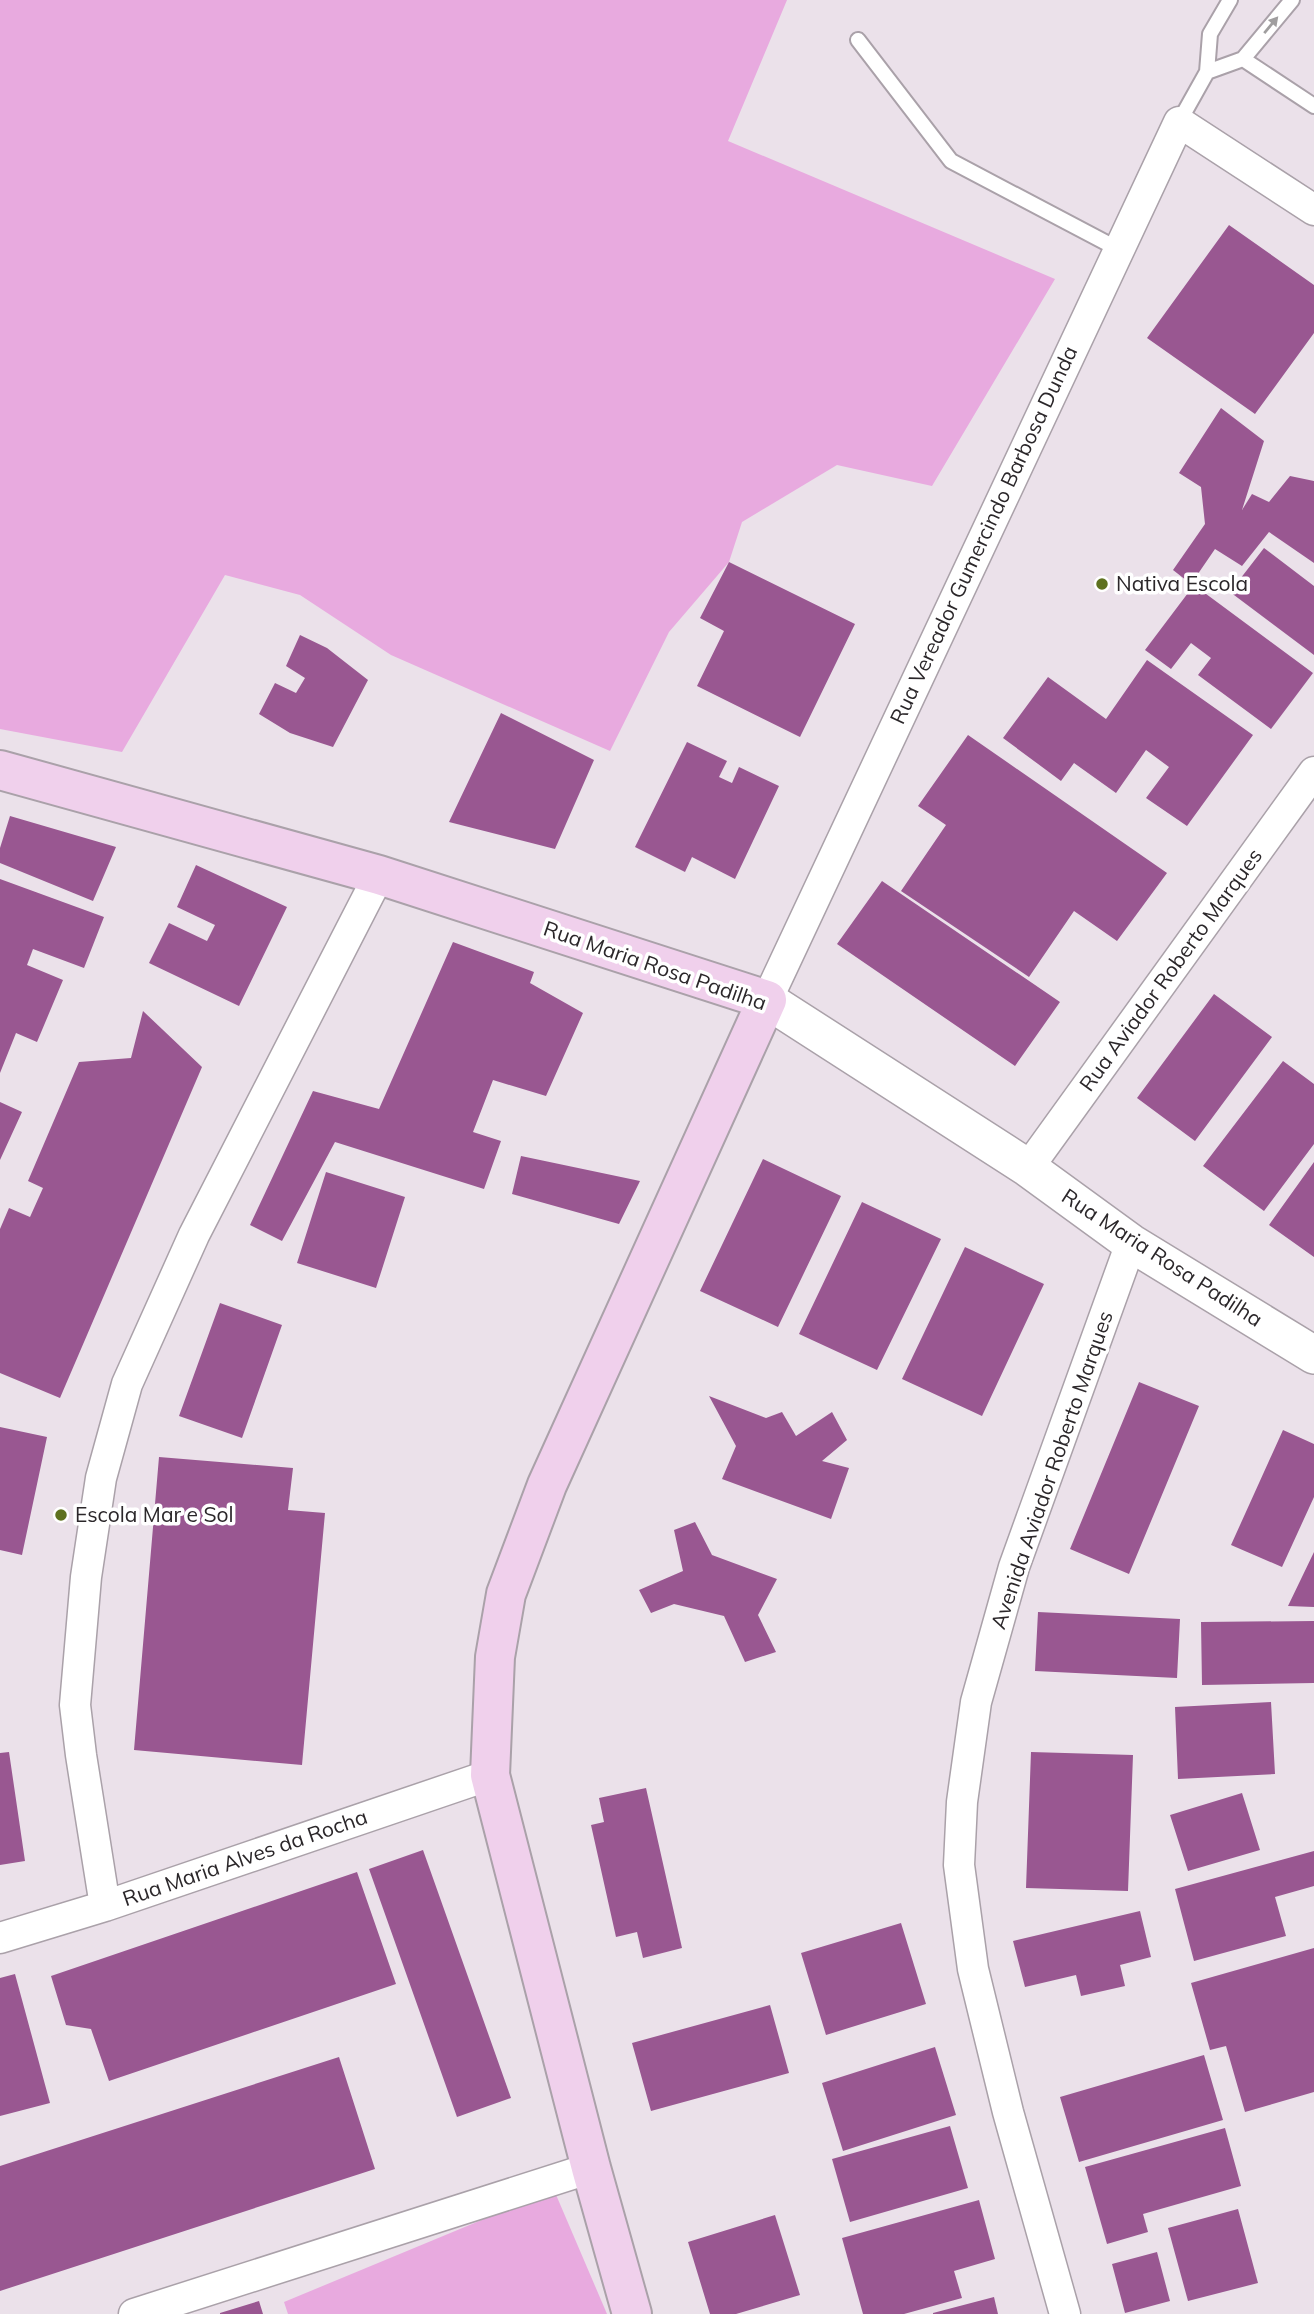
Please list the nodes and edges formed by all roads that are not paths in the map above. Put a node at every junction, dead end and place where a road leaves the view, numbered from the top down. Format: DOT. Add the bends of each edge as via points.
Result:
graph roads {
  1 [pos="1230,0"];
  2 [pos="1292,0"];
  3 [pos="858,40"];
  4 [pos="1243,59"];
  5 [pos="1208,72"];
  6 [pos="1314,106"];
  7 [pos="1179,122"];
  8 [pos="1314,209"];
  9 [pos="1118,249"];
  10 [pos="0,770"];
  11 [pos="1314,772"];
  12 [pos="379,874"];
  13 [pos="766,1000"];
  14 [pos="1028,1168"];
  15 [pos="1131,1243"];
  16 [pos="1314,1355"];
  17 [pos="490,1775"];
  18 [pos="105,1906"];
  19 [pos="0,1938"];
  20 [pos="591,2168"];
  21 [pos="134,2314"];
  22 [pos="632,2314"];
  23 [pos="1065,2314"];
  1 -- 5 [label="lane, Rua Vereador Gumercindo Barbosa Dunda" via="1210,34"];
  4 -- 2 [label="lane, one-way"];
  3 -- 9 [label="lane" via="951,161"];
  4 -- 5 [label="lane"];
  4 -- 6 [label="lane"];
  5 -- 7 [label="lane, Rua Vereador Gumercindo Barbosa Dunda"];
  7 -- 8 [label="street"];
  7 -- 9 [label="street, Rua Vereador Gumercindo Barbosa Dunda"];
  9 -- 13 [label="street, Rua Vereador Gumercindo Barbosa Dunda"];
  10 -- 12 [label="main road, Rua Maria Rosa Padilha"];
  11 -- 14 [label="street, Rua Aviador Roberto Marques"];
  12 -- 13 [label="main road, Rua Maria Rosa Padilha"];
  12 -- 18 [label="street" via="194,1235 127,1384 100,1478 75,1704"];
  13 -- 14 [label="street, Rua Maria Rosa Padilha"];
  13 -- 17 [label="main road" via="547,1485 506,1594 495,1657"];
  14 -- 15 [label="street, Rua Maria Rosa Padilha"];
  15 -- 16 [label="street, Rua Maria Rosa Padilha"];
  15 -- 23 [label="street, Avenida Aviador Roberto Marques" via="1014,1567 976,1702 962,1802 959,1865 973,1969"];
  17 -- 18 [label="street, Rua Maria Alves da Rocha"];
  17 -- 20 [label="main road"];
  18 -- 19 [label="street, Rua Maria Alves da Rocha"];
  20 -- 21 [label="street"];
  20 -- 22 [label="main road"];
}
